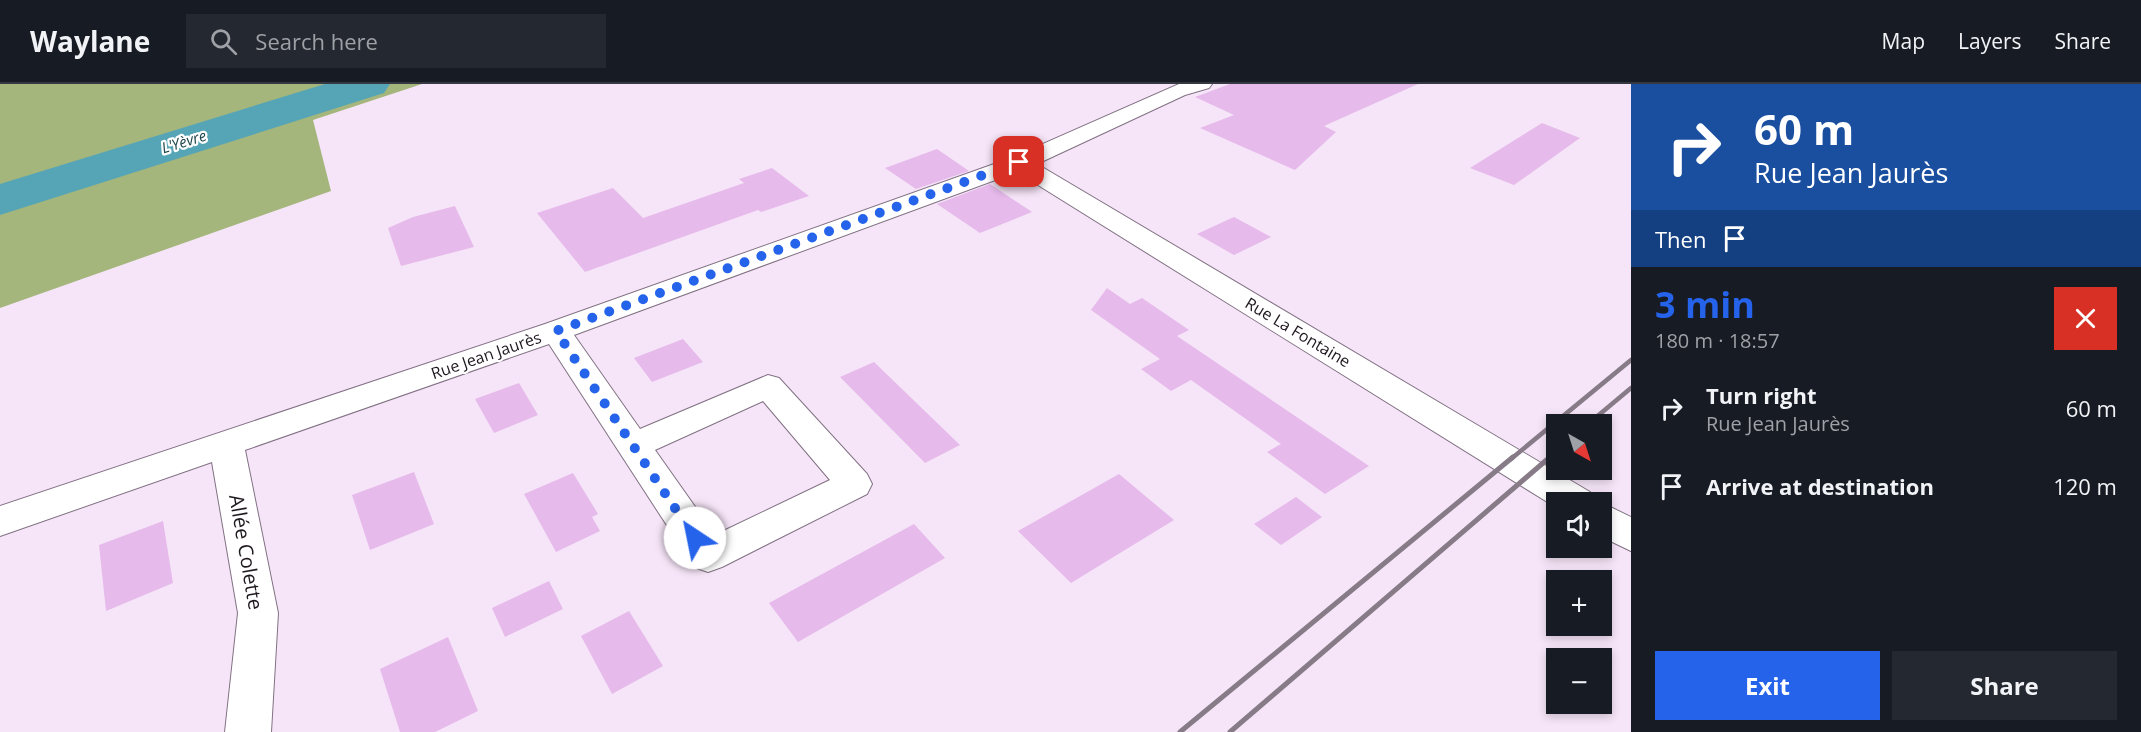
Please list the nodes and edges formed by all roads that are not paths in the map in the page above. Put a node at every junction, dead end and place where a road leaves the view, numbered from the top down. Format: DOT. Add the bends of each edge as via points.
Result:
graph roads {
  1 [pos="1202,84"];
  2 [pos="1019,162"];
  3 [pos="556,331"];
  4 [pos="226,444"];
  5 [pos="633,446"];
  6 [pos="1560,492"];
  7 [pos="0,521"];
  8 [pos="1612,524"];
  9 [pos="1631,536"];
  10 [pos="248,732"];
  1 -- 2 [label="street, Rue Jean Jaurès"];
  2 -- 3 [label="street, Rue Jean Jaurès"];
  2 -- 6 [label="street, Rue La Fontaine"];
  3 -- 4 [label="street, Rue Jean Jaurès"];
  3 -- 5 [label="street"];
  4 -- 7 [label="street, Rue Jean Jaurès"];
  4 -- 10 [label="street, Allée Colette" via="258,613"];
  5 -- 5 [label="street" via="708,556 854,484 768,386"];
  8 -- 9 [label="street"];
}
